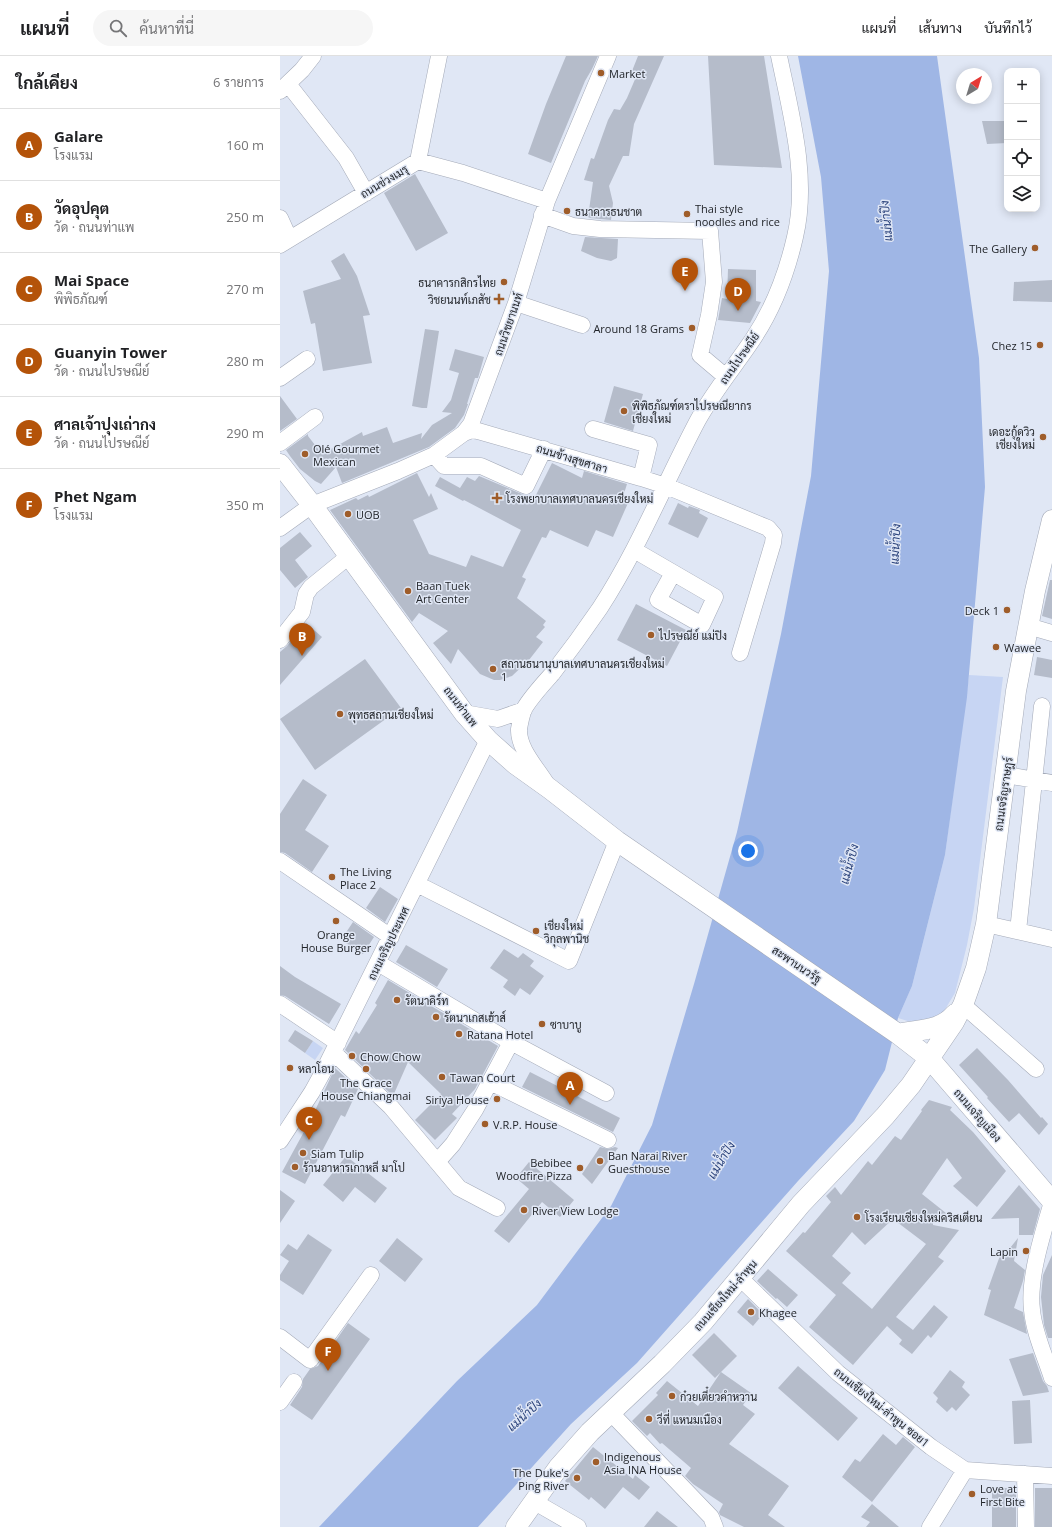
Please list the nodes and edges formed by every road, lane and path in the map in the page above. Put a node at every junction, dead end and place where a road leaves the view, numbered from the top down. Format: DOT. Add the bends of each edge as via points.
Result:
graph roads {
  1 [pos="313,56"];
  2 [pos="439,56"];
  3 [pos="608,56"];
  4 [pos="778,56"];
  5 [pos="284,87"];
  6 [pos="418,161"];
  7 [pos="366,193"];
  8 [pos="544,208"];
  9 [pos="280,218"];
  10 [pos="285,241"];
  11 [pos="516,303"];
  12 [pos="582,325"];
  13 [pos="307,359"];
  14 [pos="726,377"];
  15 [pos="280,378"];
  16 [pos="315,417"];
  17 [pos="472,428"];
  18 [pos="593,429"];
  19 [pos="280,443"];
  20 [pos="544,449"];
  21 [pos="434,456"];
  22 [pos="280,464"];
  23 [pos="641,478"];
  24 [pos="666,486"];
  25 [pos="312,505"];
  26 [pos="280,528"];
  27 [pos="1051,529"];
  28 [pos="634,550"];
  29 [pos="349,556"];
  30 [pos="673,573"];
  31 [pos="1028,626"];
  32 [pos="1052,633"];
  33 [pos="280,640"];
  34 [pos="740,653"];
  35 [pos="1042,706"];
  36 [pos="524,710"];
  37 [pos="464,713"];
  38 [pos="488,740"];
  39 [pos="1006,775"];
  40 [pos="1035,780"];
  41 [pos="1052,783"];
  42 [pos="550,789"];
  43 [pos="617,841"];
  44 [pos="280,861"];
  45 [pos="417,884"];
  46 [pos="695,895"];
  47 [pos="986,924"];
  48 [pos="1018,931"];
  49 [pos="390,937"];
  50 [pos="1052,939"];
  51 [pos="378,963"];
  52 [pos="280,1004"];
  53 [pos="963,1005"];
  54 [pos="898,1034"];
  55 [pos="511,1042"];
  56 [pos="335,1048"];
  57 [pos="929,1058"];
  58 [pos="1036,1069"];
  59 [pos="490,1082"];
  60 [pos="606,1093"];
  61 [pos="608,1140"];
  62 [pos="280,1141"];
  63 [pos="437,1162"];
  64 [pos="1052,1202"];
  65 [pos="497,1208"];
  66 [pos="371,1275"];
  67 [pos="740,1278"];
  68 [pos="280,1337"];
  69 [pos="1052,1378"];
  70 [pos="294,1382"];
  71 [pos="280,1402"];
  72 [pos="611,1413"];
  73 [pos="965,1470"];
  74 [pos="1025,1474"];
  75 [pos="1052,1476"];
  76 [pos="533,1501"];
  77 [pos="516,1527"];
  78 [pos="578,1527"];
  79 [pos="715,1527"];
  80 [pos="930,1527"];
  81 [pos="1026,1527"];
  1 -- 5 [label="street"];
  2 -- 6 [label="street, ถนนข่วงเมรุ"];
  3 -- 8 [label="street, ถนนวิชยานนท์"];
  4 -- 14 [label="street, ถนนไปรษณีย์" via="798,161 800,203 795,236 786,269 766,316 754,338"];
  5 -- 7 [label="street" via="346,158"];
  6 -- 7 [label="street, ถนนข่วงเมรุ"];
  6 -- 8 [label="street" via="463,173"];
  7 -- 10 [label="street, ถนนข่วงเมรุ"];
  8 -- 11 [label="street, ถนนวิชยานนท์"];
  8 -- 14 [label="street" via="573,226 600,229 710,231 714,282 700,355"];
  9 -- 10 [label="street"];
  11 -- 12 [label="street"];
  11 -- 17 [label="street, ถนนวิชยานนท์"];
  13 -- 15 [label="street"];
  14 -- 24 [label="street, ถนนไปรษณีย์" via="699,418"];
  16 -- 19 [label="street"];
  17 -- 20 [label="street, ถนนข้างสุขศาลา"];
  17 -- 21 [label="street"];
  18 -- 23 [label="street" via="649,445"];
  20 -- 21 [label="street" via="526,486 481,466 444,466"];
  20 -- 23 [label="street, ถนนข้างสุขศาลา"];
  21 -- 25 [label="street"];
  22 -- 25 [label="main road, ถนนท่าแพ"];
  23 -- 24 [label="street, ถนนข้างสุขศาลา"];
  24 -- 28 [label="street, ถนนไปรษณีย์"];
  24 -- 34 [label="street, ถนนข้างสุขศาลา" via="768,528 774,536"];
  25 -- 26 [label="street"];
  25 -- 29 [label="main road, ถนนท่าแพ"];
  27 -- 31 [label="main road, ถนนเจริญราษฎร์"];
  28 -- 30 [label="street"];
  28 -- 36 [label="street, ถนนไปรษณีย์" via="580,637"];
  29 -- 33 [label="street" via="311,587 306,594 302,612"];
  29 -- 37 [label="main road, ถนนท่าแพ"];
  31 -- 32 [label="street"];
  31 -- 39 [label="main road, ถนนเจริญราษฎร์" via="1016,691"];
  35 -- 40 [label="street"];
  36 -- 37 [label="street" via="498,719"];
  36 -- 42 [label="street, ถนนไปรษณีย์" via="519,729 523,748"];
  37 -- 38 [label="main road, ถนนท่าแพ"];
  38 -- 42 [label="main road, ถนนท่าแพ" via="527,774"];
  38 -- 45 [label="street, ถนนเจริญประเทศ"];
  39 -- 40 [label="street"];
  39 -- 47 [label="main road, ถนนเจริญราษฎร์"];
  40 -- 41 [label="street"];
  40 -- 48 [label="street"];
  42 -- 43 [label="main road, ถนนท่าแพ"];
  43 -- 45 [label="street" via="569,961"];
  43 -- 46 [label="main road, ถนนท่าแพ"];
  44 -- 49 [label="street"];
  45 -- 49 [label="street, ถนนเจริญประเทศ"];
  46 -- 54 [label="main road, สะพานนวรัฐ"];
  47 -- 48 [label="street"];
  47 -- 53 [label="main road, ถนนเจริญราษฎร์" via="976,968"];
  48 -- 50 [label="street"];
  49 -- 51 [label="street, ถนนเจริญประเทศ"];
  51 -- 55 [label="street"];
  51 -- 56 [label="street, ถนนเจริญประเทศ"];
  52 -- 56 [label="street"];
  53 -- 54 [label="main road" via="942,1025 929,1030"];
  53 -- 57 [label="main road, ถนนเจริญราษฎร์"];
  53 -- 58 [label="street"];
  54 -- 57 [label="main road, ถนนเจริญเมือง"];
  55 -- 59 [label="street"];
  55 -- 60 [label="street"];
  56 -- 62 [label="street, ถนนเจริญประเทศ" via="312,1092"];
  56 -- 63 [label="street" via="391,1107"];
  57 -- 64 [label="main road, ถนนเจริญเมือง"];
  57 -- 67 [label="main road, ถนนเชียงใหม่-ลำพูน" via="885,1116 801,1204"];
  59 -- 61 [label="street"];
  59 -- 63 [label="street" via="453,1144"];
  63 -- 65 [label="street" via="459,1188"];
  64 -- 69 [label="street" via="1039,1245 1031,1296 1036,1330"];
  66 -- 68 [label="street" via="310,1360"];
  67 -- 72 [label="main road, ถนนเชียงใหม่-ลำพูน" via="703,1322"];
  67 -- 73 [label="street, ถนนเชียงใหม่-ลำพูน ซอย1" via="838,1373 931,1447"];
  70 -- 71 [label="street"];
  72 -- 76 [label="main road, ถนนเชียงใหม่-ลำพูน" via="558,1468"];
  72 -- 79 [label="street" via="711,1517"];
  73 -- 74 [label="street"];
  73 -- 80 [label="street"];
  74 -- 75 [label="street"];
  74 -- 81 [label="street"];
  76 -- 77 [label="main road, ถนนเชียงใหม่-ลำพูน"];
  76 -- 78 [label="street"];
}
